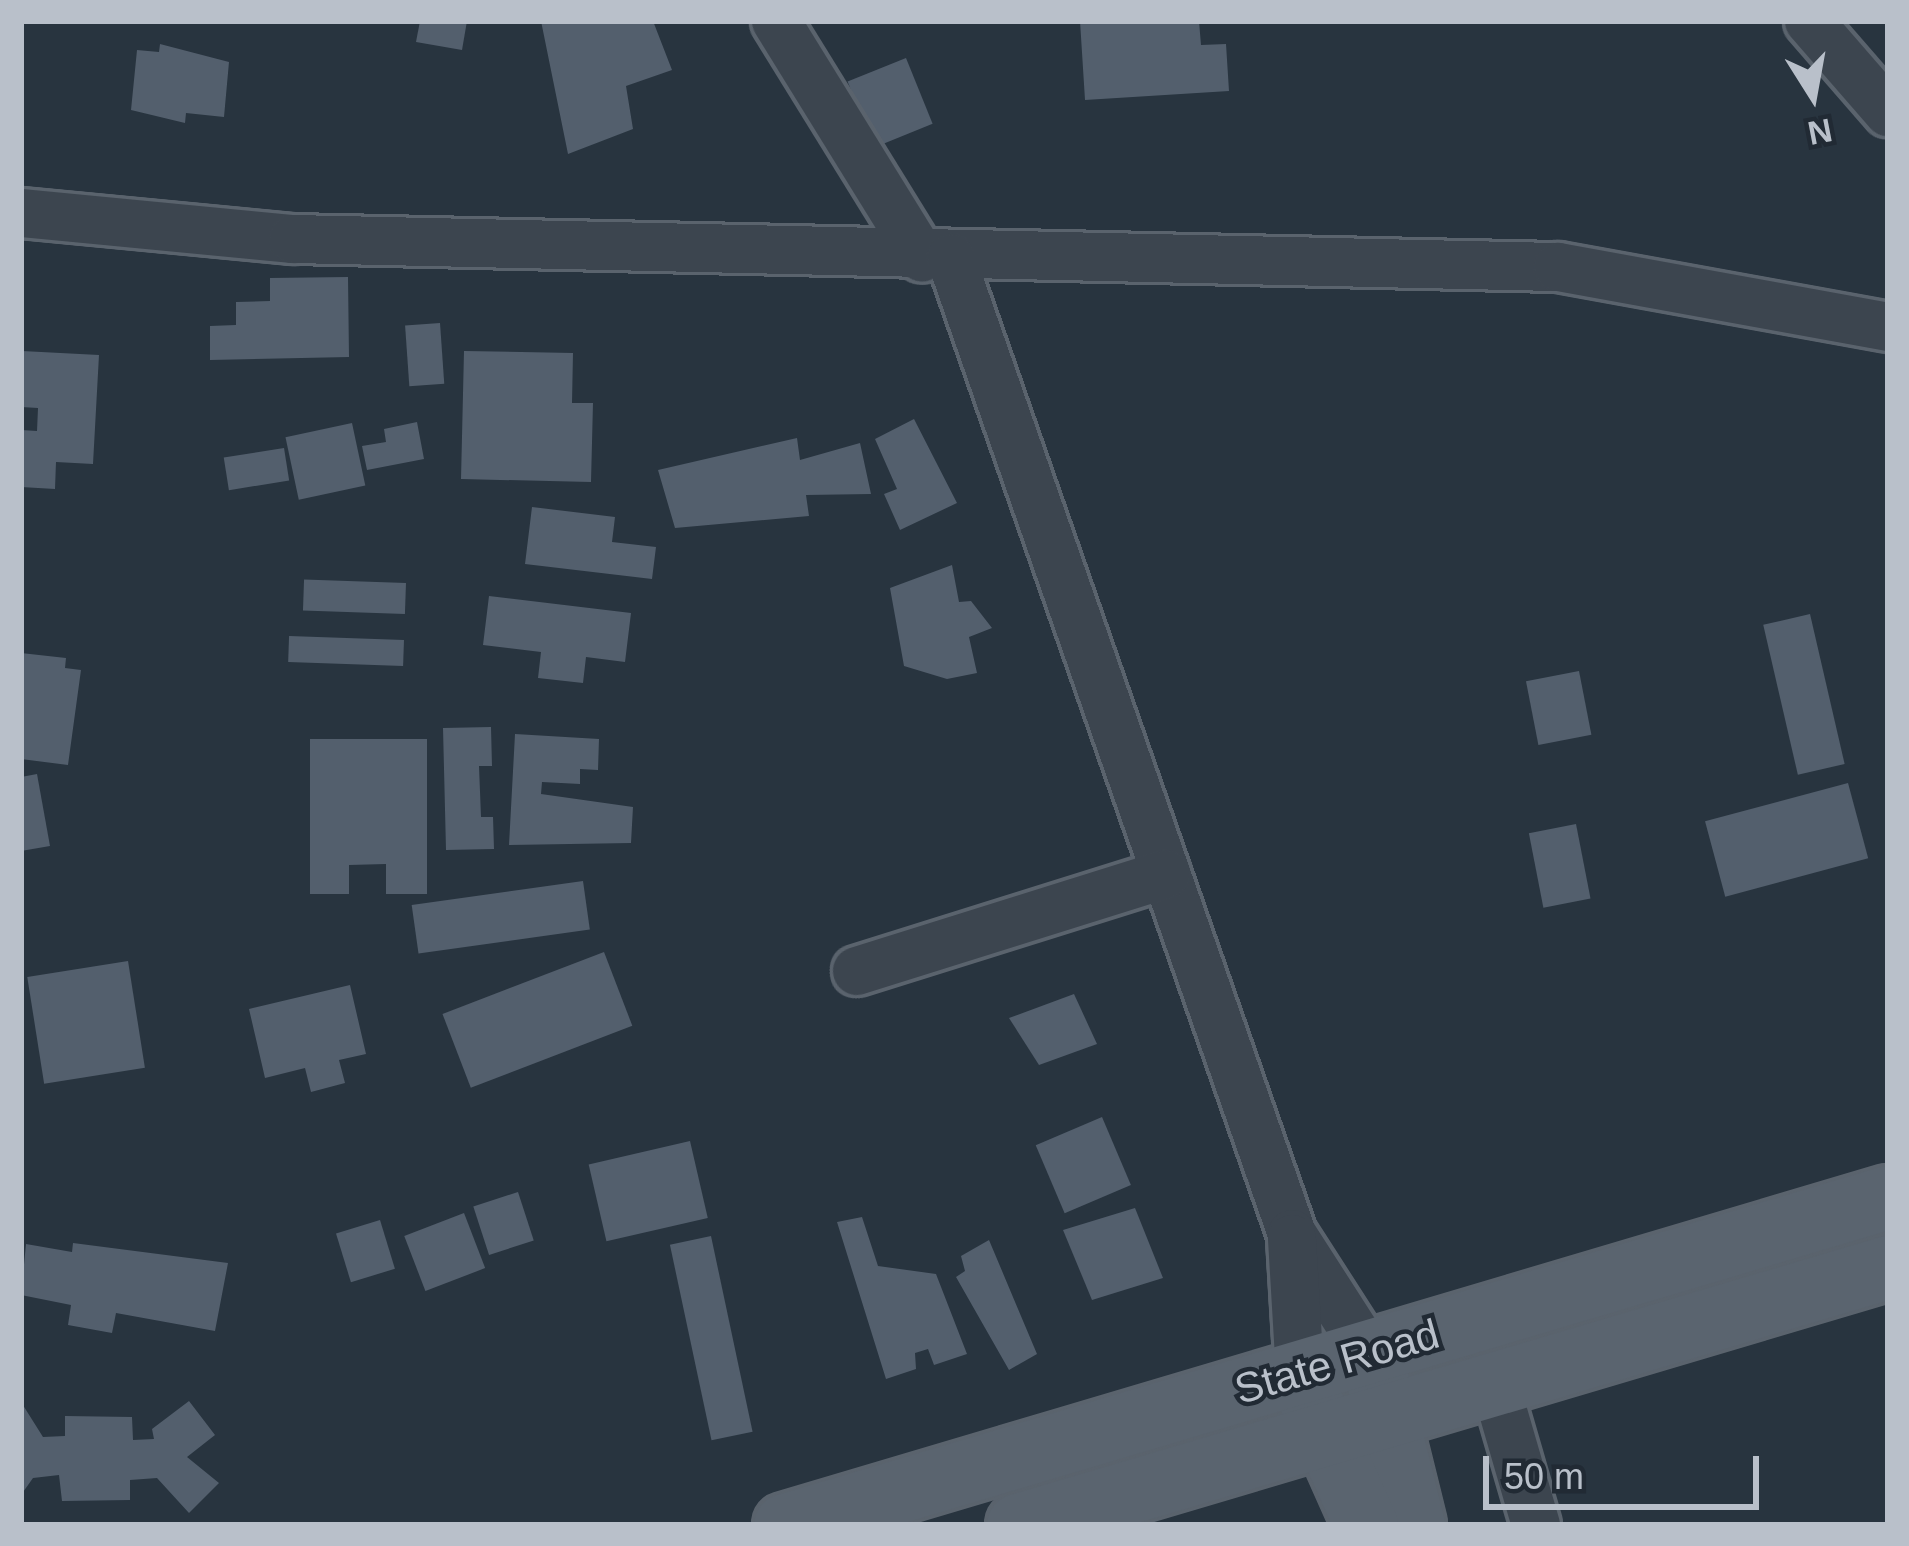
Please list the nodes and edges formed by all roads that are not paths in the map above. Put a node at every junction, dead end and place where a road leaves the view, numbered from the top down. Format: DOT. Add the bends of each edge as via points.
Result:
graph roads {
  1 [pos="776,21"];
  2 [pos="1809,21"];
  3 [pos="1888,112"];
  4 [pos="21,213"];
  5 [pos="937,258"];
  6 [pos="1888,328"];
  7 [pos="1166,874"];
  8 [pos="856,970"];
  9 [pos="1888,1197"];
  10 [pos="1292,1234"];
  11 [pos="1888,1267"];
  12 [pos="1369,1354"];
  13 [pos="1300,1373"];
  14 [pos="1495,1384"];
  15 [pos="1389,1416"];
  16 [pos="1322,1432"];
  17 [pos="785,1525"];
  18 [pos="1018,1525"];
  19 [pos="1366,1525"];
  20 [pos="1413,1525"];
  21 [pos="1536,1525"];
  1 -- 5 [label="street"];
  2 -- 3 [label="street"];
  4 -- 5 [label="street" via="293,239"];
  5 -- 6 [label="street" via="1558,267"];
  5 -- 7 [label="street"];
  7 -- 8 [label="street"];
  7 -- 10 [label="street"];
  9 -- 12 [label="main road, State Road"];
  10 -- 12 [label="street"];
  10 -- 13 [label="street"];
  11 -- 14 [label="main road, State Road"];
  12 -- 13 [label="main road, State Road"];
  12 -- 15 [label="main road"];
  13 -- 16 [label="main road"];
  13 -- 17 [label="main road, State Road"];
  14 -- 15 [label="main road, State Road"];
  14 -- 21 [label="street"];
  15 -- 16 [label="main road, State Road"];
  15 -- 20 [label="main road"];
  16 -- 18 [label="main road, State Road"];
  16 -- 19 [label="main road"];
}
